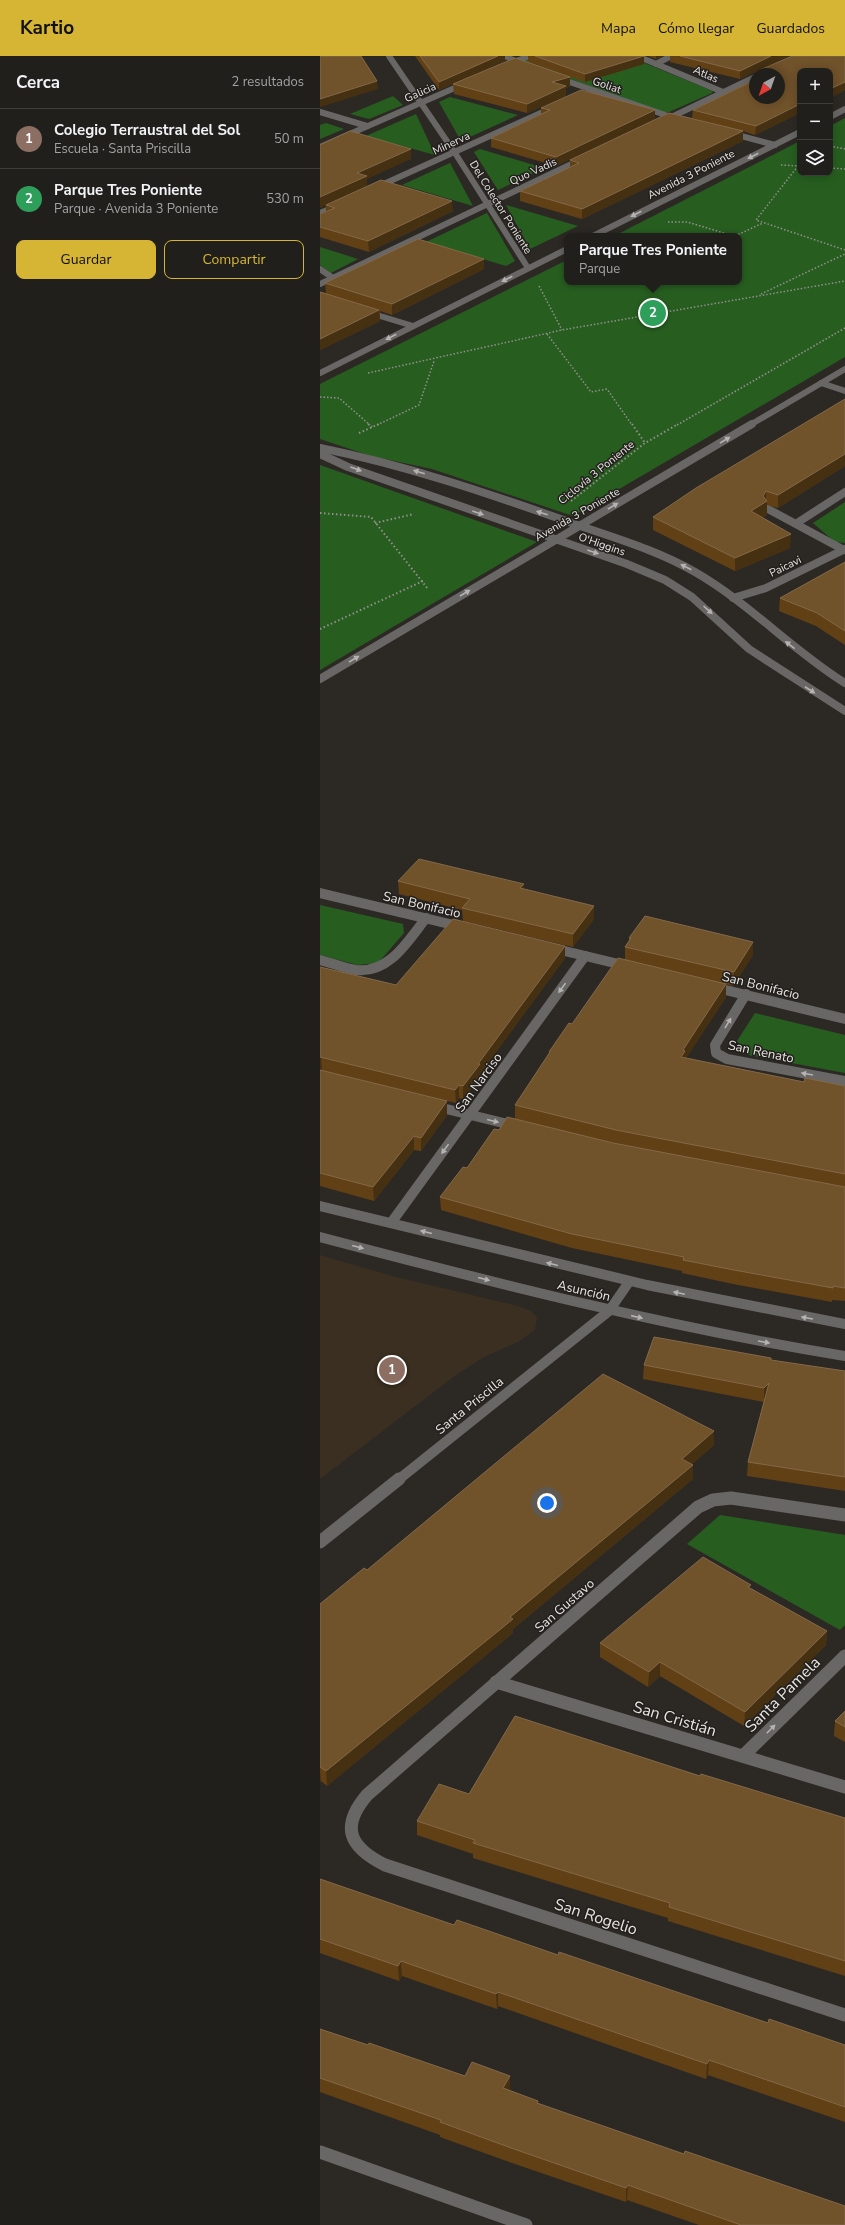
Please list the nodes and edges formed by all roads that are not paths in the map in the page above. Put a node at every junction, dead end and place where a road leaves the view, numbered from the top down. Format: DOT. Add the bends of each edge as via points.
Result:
graph roads {
  1 [pos="389,56"];
  2 [pos="505,56"];
  3 [pos="529,56"];
  4 [pos="637,56"];
  5 [pos="671,56"];
  6 [pos="515,62"];
  7 [pos="656,64"];
  8 [pos="508,65"];
  9 [pos="530,68"];
  10 [pos="552,76"];
  11 [pos="749,80"];
  12 [pos="472,81"];
  13 [pos="590,90"];
  14 [pos="723,92"];
  15 [pos="583,93"];
  16 [pos="422,103"];
  17 [pos="561,103"];
  18 [pos="845,109"];
  19 [pos="320,112"];
  20 [pos="833,115"];
  21 [pos="671,117"];
  22 [pos="686,121"];
  23 [pos="656,124"];
  24 [pos="367,126"];
  25 [pos="723,131"];
  26 [pos="797,133"];
  27 [pos="775,144"];
  28 [pos="320,147"];
  29 [pos="455,153"];
  30 [pos="586,157"];
  31 [pos="370,191"];
  32 [pos="348,200"];
  33 [pos="488,204"];
  34 [pos="320,213"];
  35 [pos="599,233"];
  36 [pos="564,250"];
  37 [pos="528,268"];
  38 [pos="320,269"];
  39 [pos="333,278"];
  40 [pos="320,284"];
  41 [pos="363,310"];
  42 [pos="412,326"];
  43 [pos="845,369"];
  44 [pos="320,373"];
  45 [pos="821,383"];
  46 [pos="845,391"];
  47 [pos="320,448"];
  48 [pos="320,454"];
  49 [pos="845,492"];
  50 [pos="768,509"];
  51 [pos="797,523"];
  52 [pos="579,526"];
  53 [pos="556,539"];
  54 [pos="844,549"];
  55 [pos="734,598"];
  56 [pos="320,679"];
  57 [pos="845,683"];
  58 [pos="845,711"];
  59 [pos="320,893"];
  60 [pos="426,918"];
  61 [pos="471,929"];
  62 [pos="540,945"];
  63 [pos="585,956"];
  64 [pos="320,960"];
  65 [pos="639,969"];
  66 [pos="700,983"];
  67 [pos="746,994"];
  68 [pos="845,1018"];
  69 [pos="845,1081"];
  70 [pos="426,1104"];
  71 [pos="470,1115"];
  72 [pos="528,1129"];
  73 [pos="320,1206"];
  74 [pos="391,1224"];
  75 [pos="320,1237"];
  76 [pos="628,1282"];
  77 [pos="609,1311"];
  78 [pos="845,1324"];
  79 [pos="845,1356"];
  80 [pos="845,1515"];
  81 [pos="320,1542"];
  82 [pos="845,1656"];
  83 [pos="496,1682"];
  84 [pos="743,1756"];
  85 [pos="845,1787"];
  86 [pos="350,1832"];
  87 [pos="845,2014"];
  88 [pos="320,2152"];
  89 [pos="526,2225"];
  1 -- 16 [label="street, Del Colector Poniente"];
  2 -- 6 [label="street"];
  3 -- 6 [label="street"];
  4 -- 7 [label="street, Atlas"];
  5 -- 7 [label="street"];
  6 -- 8 [label="street"];
  6 -- 9 [label="street"];
  7 -- 14 [label="street, Atlas"];
  10 -- 13 [label="street, Goliat"];
  11 -- 14 [label="street"];
  12 -- 16 [label="street, Galicia"];
  13 -- 15 [label="street"];
  13 -- 21 [label="street, Goliat"];
  14 -- 21 [label="street"];
  16 -- 24 [label="street, Galicia"];
  16 -- 29 [label="street, Del Colector Poniente"];
  17 -- 29 [label="street, Minerva"];
  18 -- 20 [label="street"];
  19 -- 24 [label="street"];
  21 -- 22 [label="street, Goliat"];
  21 -- 23 [label="street"];
  24 -- 28 [label="street, Galicia"];
  25 -- 27 [label="street"];
  26 -- 27 [label="street, Avenida 3 Poniente"];
  27 -- 35 [label="street, Avenida 3 Poniente, one-way"];
  29 -- 31 [label="street, Minerva"];
  29 -- 33 [label="street, Del Colector Poniente"];
  30 -- 33 [label="street, Quo Vadis"];
  32 -- 34 [label="street"];
  33 -- 37 [label="street, Del Colector Poniente"];
  33 -- 39 [label="street, Quo Vadis"];
  36 -- 37 [label="street"];
  37 -- 42 [label="street, one-way"];
  38 -- 39 [label="street"];
  39 -- 40 [label="street, Quo Vadis"];
  41 -- 42 [label="street"];
  42 -- 44 [label="street, one-way"];
  43 -- 45 [label="street, Avenida 3 Poniente"];
  45 -- 46 [label="street"];
  52 -- 45 [label="street, Avenida 3 Poniente, one-way"];
  52 -- 47 [label="street, O'Higgins, one-way" via="417,472 357,455"];
  48 -- 53 [label="street, O'Higgins, one-way"];
  49 -- 51 [label="street"];
  50 -- 51 [label="street"];
  51 -- 54 [label="street"];
  52 -- 53 [label="street, Avenida 3 Poniente"];
  55 -- 52 [label="street, O'Higgins, one-way" via="710,580 675,561"];
  56 -- 53 [label="street, Avenida 3 Poniente, one-way"];
  53 -- 58 [label="street, O'Higgins, one-way" via="647,572 679,588 705,607 749,649"];
  54 -- 55 [label="street, Paicavi" via="766,588"];
  57 -- 55 [label="street, O'Higgins, one-way" via="790,645"];
  59 -- 60 [label="street, San Bonifacio"];
  60 -- 61 [label="street, San Bonifacio"];
  60 -- 64 [label="street" via="383,967 367,971 355,970"];
  62 -- 63 [label="street"];
  63 -- 65 [label="street"];
  63 -- 71 [label="street, San Narciso, one-way"];
  66 -- 67 [label="street, San Bonifacio"];
  67 -- 68 [label="street, San Bonifacio"];
  69 -- 67 [label="street, San Renato, one-way" via="727,1059 716,1053 715,1045"];
  70 -- 71 [label="street"];
  71 -- 72 [label="street, one-way"];
  71 -- 74 [label="street, San Narciso, one-way"];
  73 -- 74 [label="street, Asunción"];
  76 -- 74 [label="street, Asunción, one-way"];
  75 -- 77 [label="street, Asunción, one-way"];
  76 -- 77 [label="street, Santa Priscilla"];
  78 -- 76 [label="street, Asunción, one-way" via="743,1307"];
  77 -- 79 [label="street, Asunción, one-way"];
  77 -- 81 [label="street, Santa Priscilla"];
  80 -- 83 [label="street, San Gustavo" via="743,1499 720,1498 706,1502 690,1513"];
  84 -- 82 [label="street, Santa Pamela, one-way"];
  83 -- 84 [label="street, San Cristián"];
  83 -- 86 [label="street, San Gustavo" via="363,1799 353,1813"];
  84 -- 85 [label="street, San Cristián"];
  86 -- 87 [label="street, San Rogelio" via="359,1850 368,1858 385,1865"];
  88 -- 89 [label="street"];
}
